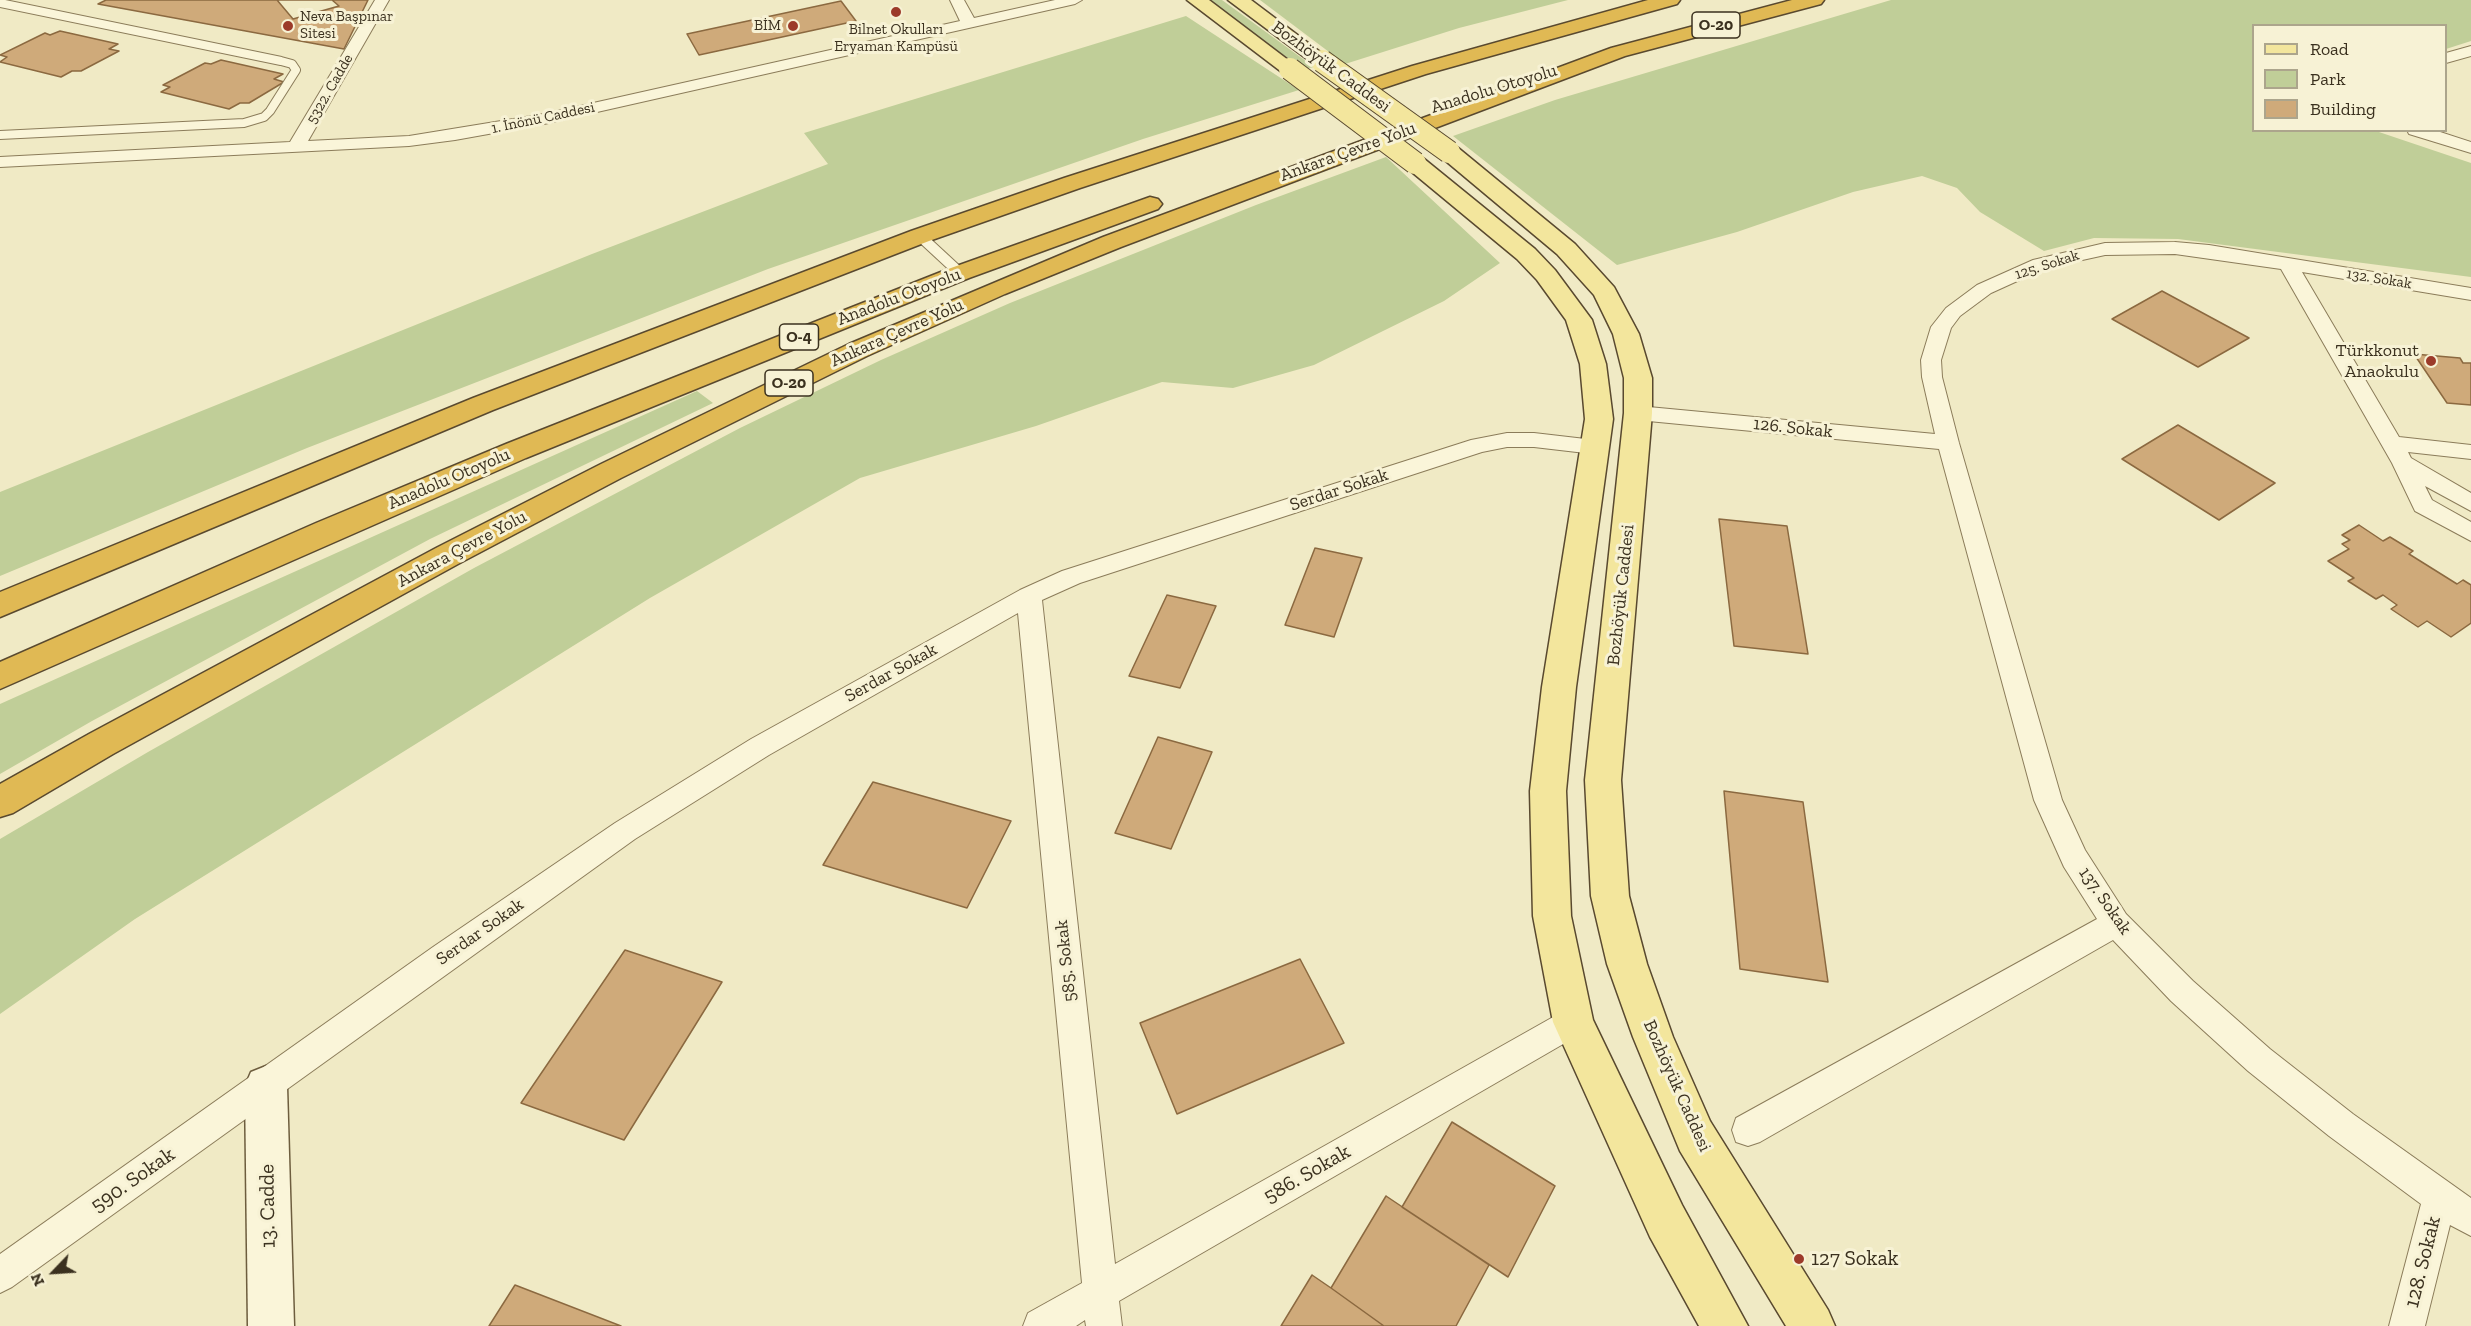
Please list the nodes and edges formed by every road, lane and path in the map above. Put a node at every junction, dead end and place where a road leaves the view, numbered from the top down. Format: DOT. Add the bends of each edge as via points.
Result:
graph roads {
  1 [pos="382,0"];
  2 [pos="957,0"];
  3 [pos="1076,0"];
  4 [pos="1197,0"];
  5 [pos="1239,0"];
  6 [pos="1670,0"];
  7 [pos="1814,0"];
  8 [pos="0,3"];
  9 [pos="969,24"];
  10 [pos="2471,51"];
  11 [pos="1618,52"];
  12 [pos="2447,57"];
  13 [pos="2421,132"];
  14 [pos="0,135"];
  15 [pos="296,147"];
  16 [pos="2471,148"];
  17 [pos="0,162"];
  18 [pos="920,237"];
  19 [pos="2288,264"];
  20 [pos="960,273"];
  21 [pos="2471,294"];
  22 [pos="1638,412"];
  23 [pos="1948,443"];
  24 [pos="2391,443"];
  25 [pos="1594,447"];
  26 [pos="2471,452"];
  27 [pos="2403,463"];
  28 [pos="2471,503"];
  29 [pos="2471,533"];
  30 [pos="1029,596"];
  31 [pos="0,606"];
  32 [pos="0,676"];
  33 [pos="0,802"];
  34 [pos="2116,923"];
  35 [pos="1573,1022"];
  36 [pos="266,1086"];
  37 [pos="1748,1130"];
  38 [pos="2440,1198"];
  39 [pos="2471,1219"];
  40 [pos="0,1275"];
  41 [pos="1100,1292"];
  42 [pos="271,1326"];
  43 [pos="1041,1326"];
  44 [pos="1104,1326"];
  45 [pos="1725,1326"];
  46 [pos="1812,1326"];
  47 [pos="2407,1326"];
  1 -- 15 [label="street, 5322. Cadde"];
  2 -- 9 [label="street"];
  3 -- 9 [label="street, 1. İnönü Caddesi"];
  4 -- 25 [label="main road, Bozhöyük Caddesi, bridge" via="1415,163 1526,254 1561,293 1579,320 1593,364 1599,419"];
  5 -- 22 [label="main road, Bozhöyük Caddesi, bridge" via="1449,152 1566,249 1616,310 1638,378"];
  6 -- 18 [label="highway, O-20" via="1419,70"];
  7 -- 11 [label="highway, Ankara Çevre Yolu / O-20"];
  8 -- 14 [label="lane" via="281,61 292,64 296,70 270,111 244,123"];
  9 -- 15 [label="street, 1. İnönü Caddesi" via="505,127 409,141"];
  10 -- 12 [label="street"];
  11 -- 20 [label="highway, Anadolu Otoyolu / O-4" via="1289,155"];
  11 -- 33 [label="highway, Ankara Çevre Yolu / O-20" via="1112,242 858,350 457,550"];
  13 -- 16 [label="street"];
  15 -- 17 [label="street, 1. İnönü Caddesi"];
  18 -- 20 [label="lane"];
  18 -- 31 [label="highway, O-20" via="483,404"];
  19 -- 21 [label="street, 132. Sokak"];
  19 -- 23 [label="street, 125. Sokak" via="2175,248 2106,249 2040,264 1984,289 1953,312 1934,344 1932,378"];
  19 -- 24 [label="street"];
  20 -- 32 [label="highway, Anadolu Otoyolu / O-4" via="516,451"];
  22 -- 23 [label="street, 126. Sokak"];
  22 -- 46 [label="main road, Bozhöyük Caddesi" via="1603,780 1610,896 1653,1037 1695,1136"];
  23 -- 34 [label="street, 137. Sokak" via="2048,800 2074,858"];
  24 -- 26 [label="street"];
  24 -- 27 [label="street"];
  25 -- 30 [label="street, Serdar Sokak" via="1516,440 1479,445 1071,577"];
  25 -- 35 [label="main road, Bozhöyük Caddesi" via="1548,791 1552,915"];
  27 -- 28 [label="street"];
  27 -- 29 [label="street" via="2423,504"];
  30 -- 36 [label="street, Serdar Sokak" via="760,747 625,831"];
  30 -- 41 [label="street, 585. Sokak"];
  34 -- 37 [label="street"];
  34 -- 38 [label="street, 137. Sokak" via="2182,991 2259,1060"];
  35 -- 41 [label="street, 586. Sokak"];
  35 -- 45 [label="main road, Bozhöyük Caddesi" via="1666,1221"];
  36 -- 40 [label="street, 590. Sokak"];
  36 -- 42 [label="street, 13. Cadde"];
  38 -- 39 [label="street, 137. Sokak"];
  38 -- 47 [label="street, 128. Sokak"];
  41 -- 43 [label="street, 586. Sokak"];
  41 -- 44 [label="street, 585. Sokak"];
}
